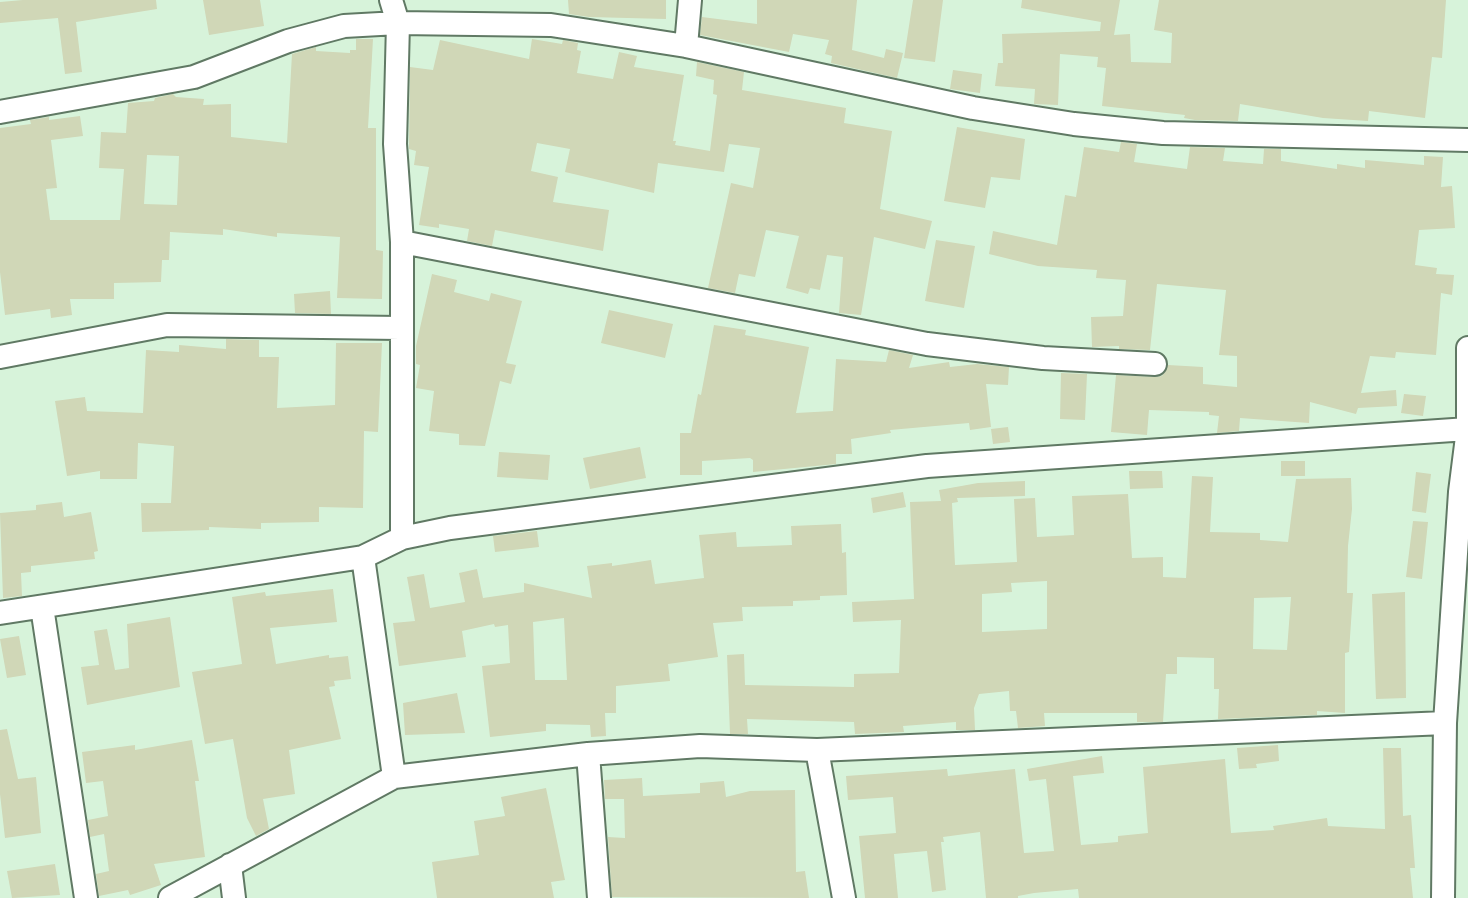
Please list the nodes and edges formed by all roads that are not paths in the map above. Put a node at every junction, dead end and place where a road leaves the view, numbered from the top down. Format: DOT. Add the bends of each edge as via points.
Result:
graph roads {
  1 [pos="392,0"];
  2 [pos="690,0"];
  3 [pos="398,23"];
  4 [pos="686,46"];
  5 [pos="0,112"];
  6 [pos="1468,141"];
  7 [pos="402,242"];
  8 [pos="400,328"];
  9 [pos="1468,348"];
  10 [pos="0,357"];
  11 [pos="1155,364"];
  12 [pos="1468,429"];
  13 [pos="402,538"];
  14 [pos="363,557"];
  15 [pos="42,608"];
  16 [pos="0,613"];
  17 [pos="1445,723"];
  18 [pos="817,750"];
  19 [pos="588,754"];
  20 [pos="394,777"];
  21 [pos="230,865"];
  22 [pos="86,898"];
  23 [pos="170,898"];
  24 [pos="234,898"];
  25 [pos="599,898"];
  26 [pos="844,898"];
  27 [pos="1443,898"];
  1 -- 3 [label="street"];
  2 -- 4 [label="street"];
  3 -- 4 [label="street" via="551,25"];
  3 -- 5 [label="street" via="344,26 288,40 194,77"];
  3 -- 7 [label="street" via="395,144"];
  4 -- 6 [label="street" via="973,108 1086,125 1163,133"];
  7 -- 8 [label="street"];
  7 -- 11 [label="street" via="927,344 1043,358"];
  8 -- 10 [label="street" via="167,325"];
  8 -- 13 [label="street"];
  9 -- 12 [label="street"];
  12 -- 13 [label="street" via="927,466 450,528"];
  12 -- 17 [label="street" via="1460,492"];
  13 -- 14 [label="street"];
  14 -- 15 [label="street"];
  14 -- 20 [label="street"];
  15 -- 16 [label="street"];
  15 -- 22 [label="street"];
  17 -- 18 [label="street"];
  17 -- 27 [label="street"];
  18 -- 19 [label="street" via="700,746"];
  18 -- 26 [label="street"];
  19 -- 20 [label="street"];
  19 -- 25 [label="street"];
  20 -- 21 [label="street"];
  21 -- 23 [label="street"];
  21 -- 24 [label="street"];
}
